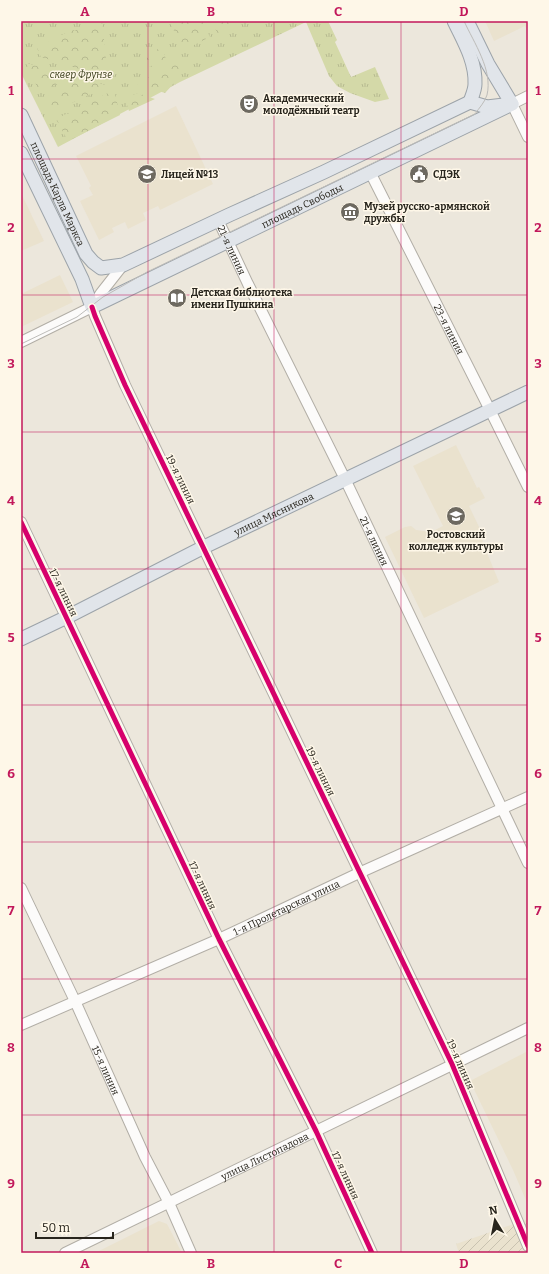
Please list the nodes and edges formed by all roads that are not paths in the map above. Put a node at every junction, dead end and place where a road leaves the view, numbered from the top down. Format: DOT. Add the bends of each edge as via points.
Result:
graph roads {
  1 [pos="454,21"];
  2 [pos="467,21"];
  3 [pos="528,96"];
  4 [pos="470,102"];
  5 [pos="512,104"];
  6 [pos="21,115"];
  7 [pos="528,137"];
  8 [pos="21,153"];
  9 [pos="370,172"];
  10 [pos="218,220"];
  11 [pos="228,241"];
  12 [pos="123,265"];
  13 [pos="101,268"];
  14 [pos="92,307"];
  15 [pos="21,342"];
  16 [pos="528,392"];
  17 [pos="490,410"];
  18 [pos="345,480"];
  19 [pos="528,487"];
  20 [pos="21,522"];
  21 [pos="204,547"];
  22 [pos="67,617"];
  23 [pos="21,639"];
  24 [pos="528,797"];
  25 [pos="503,809"];
  26 [pos="528,863"];
  27 [pos="359,873"];
  28 [pos="21,888"];
  29 [pos="218,939"];
  30 [pos="75,1001"];
  31 [pos="21,1025"];
  32 [pos="528,1028"];
  33 [pos="452,1064"];
  34 [pos="316,1130"];
  35 [pos="169,1203"];
  36 [pos="528,1246"];
  37 [pos="65,1253"];
  38 [pos="191,1253"];
  39 [pos="372,1253"];
  1 -- 4 [label="main road" via="469,52 475,73 475,85"];
  2 -- 5 [label="main road" via="488,64"];
  3 -- 5 [label="street"];
  4 -- 5 [label="main road" via="487,107"];
  4 -- 10 [label="main road, площадь Свободы"];
  5 -- 7 [label="street"];
  5 -- 9 [label="main road, площадь Свободы"];
  6 -- 13 [label="main road, площадь Карла Маркса" via="86,254"];
  8 -- 14 [label="main road, площадь Карла Маркса" via="82,279"];
  9 -- 11 [label="main road, площадь Свободы"];
  9 -- 17 [label="street, 23-я линия"];
  10 -- 11 [label="street, 21-я линия"];
  10 -- 12 [label="main road, площадь Свободы"];
  11 -- 14 [label="main road, площадь Свободы"];
  11 -- 18 [label="street, 21-я линия"];
  12 -- 13 [label="main road, площадь Свободы"];
  12 -- 14 [label="street"];
  14 -- 15 [label="street"];
  14 -- 21 [label="street, 19-я линия" via="125,384"];
  16 -- 17 [label="main road, улица Мясникова"];
  17 -- 18 [label="main road, улица Мясникова"];
  17 -- 19 [label="street, 23-я линия"];
  18 -- 21 [label="main road, улица Мясникова"];
  18 -- 25 [label="street, 21-я линия"];
  20 -- 22 [label="street, 17-я линия"];
  21 -- 22 [label="main road, улица Мясникова"];
  21 -- 27 [label="street, 19-я линия"];
  22 -- 23 [label="main road, улица Мясникова"];
  22 -- 29 [label="street, 17-я линия"];
  24 -- 25 [label="street, 1-я Пролетарская улица"];
  25 -- 26 [label="street, 21-я линия"];
  25 -- 27 [label="street, 1-я Пролетарская улица"];
  27 -- 29 [label="street, 1-я Пролетарская улица"];
  27 -- 33 [label="street, 19-я линия"];
  28 -- 30 [label="street, 15-я линия"];
  29 -- 30 [label="street, 1-я Пролетарская улица"];
  29 -- 34 [label="street, 17-я линия"];
  30 -- 31 [label="street, 1-я Пролетарская улица"];
  30 -- 35 [label="street, 15-я линия" via="145,1157"];
  32 -- 33 [label="street, улица Листопадова"];
  33 -- 34 [label="street, улица Листопадова"];
  33 -- 36 [label="street, 19-я линия"];
  34 -- 35 [label="street, улица Листопадова"];
  34 -- 39 [label="street, 17-я линия"];
  35 -- 37 [label="street, улица Листопадова"];
  35 -- 38 [label="street, 15-я линия"];
}
